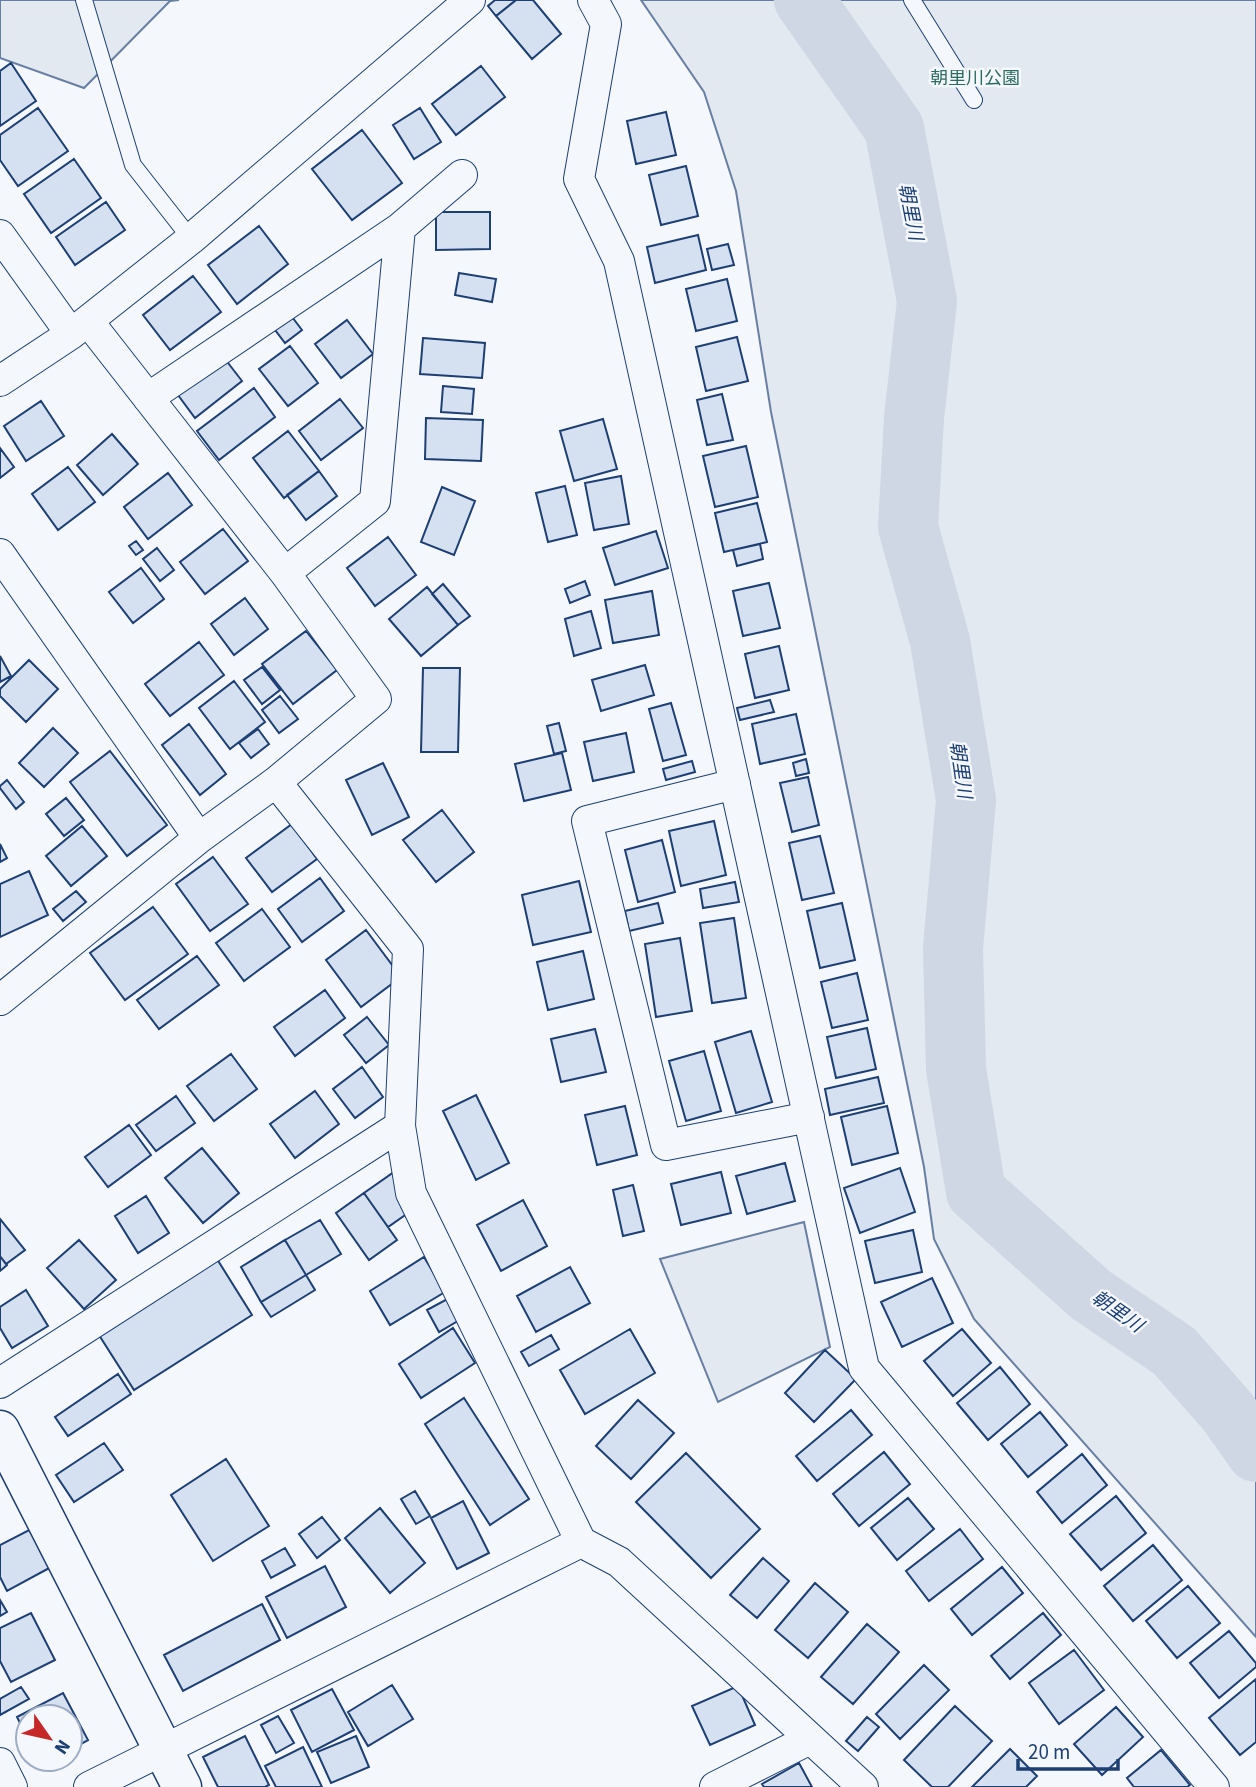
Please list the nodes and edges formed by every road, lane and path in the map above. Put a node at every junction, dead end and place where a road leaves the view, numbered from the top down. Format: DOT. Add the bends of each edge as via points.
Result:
graph roads {
  1 [pos="84,0"];
  2 [pos="470,0"];
  3 [pos="593,0"];
  4 [pos="912,0"];
  5 [pos="974,100"];
  6 [pos="463,175"];
  7 [pos="400,228"];
  8 [pos="0,235"];
  9 [pos="191,239"];
  10 [pos="80,328"];
  11 [pos="0,381"];
  12 [pos="148,398"];
  13 [pos="0,554"];
  14 [pos="285,573"];
  15 [pos="276,782"];
  16 [pos="735,784"];
  17 [pos="199,838"];
  18 [pos="0,1000"];
  19 [pos="809,1117"];
  20 [pos="400,1126"];
  21 [pos="0,1383"];
  22 [pos="0,1430"];
  23 [pos="581,1542"];
  24 [pos="810,1739"];
  25 [pos="163,1750"];
  26 [pos="0,1763"];
  27 [pos="12,1787"];
  28 [pos="89,1787"];
  29 [pos="183,1787"];
  30 [pos="715,1787"];
  31 [pos="863,1787"];
  32 [pos="1214,1787"];
  1 -- 9 [label="lane" via="133,165"];
  2 -- 9 [label="street"];
  3 -- 16 [label="street" via="606,24 579,178 619,261"];
  4 -- 5 [label="lane"];
  6 -- 7 [label="street"];
  7 -- 12 [label="street"];
  7 -- 14 [label="street" via="374,501"];
  8 -- 10 [label="street"];
  9 -- 10 [label="street"];
  10 -- 11 [label="street"];
  10 -- 12 [label="street"];
  12 -- 14 [label="street"];
  13 -- 17 [label="street"];
  14 -- 15 [label="street" via="376,699"];
  15 -- 17 [label="street"];
  15 -- 20 [label="street" via="408,949"];
  16 -- 19 [label="street"];
  16 -- 19 [label="street" via="586,821 666,1145"];
  17 -- 18 [label="street"];
  19 -- 32 [label="street" via="864,1368"];
  20 -- 21 [label="street"];
  20 -- 23 [label="street" via="411,1193"];
  22 -- 25 [label="street"];
  23 -- 24 [label="street" via="619,1562"];
  23 -- 25 [label="street"];
  24 -- 30 [label="street"];
  24 -- 31 [label="street"];
  25 -- 28 [label="street"];
  25 -- 29 [label="street"];
  26 -- 27 [label="street"];
}
